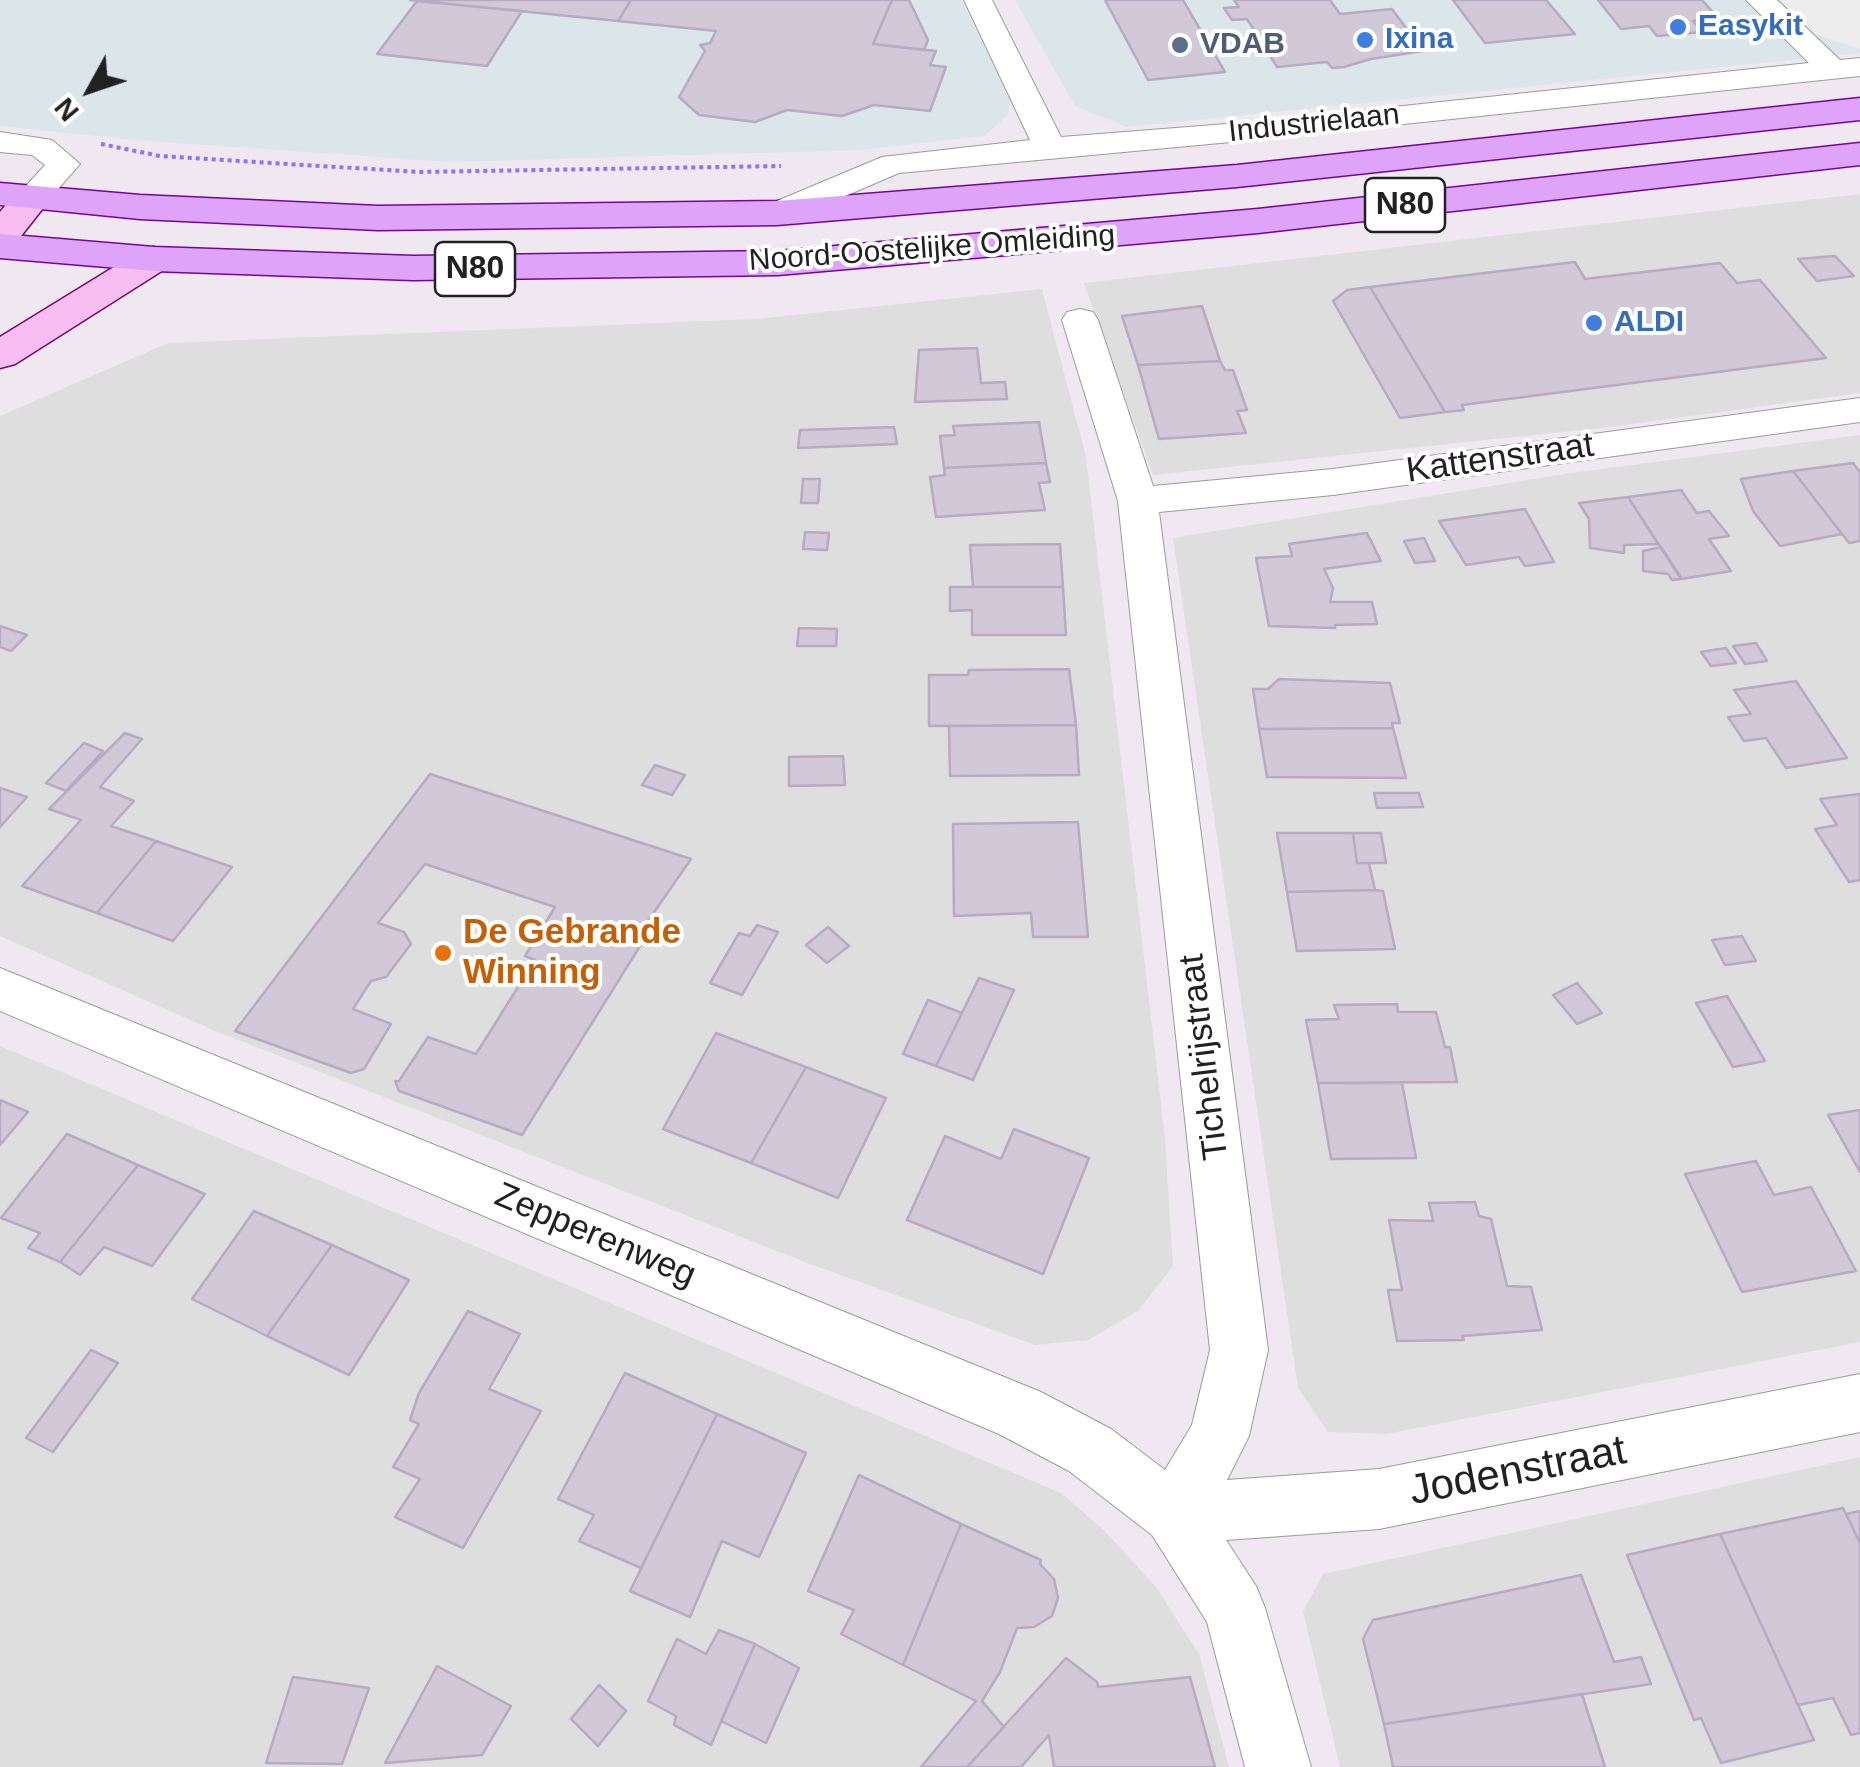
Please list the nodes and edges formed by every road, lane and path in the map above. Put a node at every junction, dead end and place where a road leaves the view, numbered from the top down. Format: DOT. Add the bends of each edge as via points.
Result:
graph roads {
  1 [pos="978,0"];
  2 [pos="1760,0"];
  3 [pos="1846,69"];
  4 [pos="1860,109"];
  5 [pos="0,142"];
  6 [pos="1050,147"];
  7 [pos="1860,154"];
  8 [pos="160,156"];
  9 [pos="785,166"];
  10 [pos="16,196"];
  11 [pos="777,213"];
  12 [pos="0,237"];
  13 [pos="0,246"];
  14 [pos="154,259"];
  15 [pos="1080,320"];
  16 [pos="0,355"];
  17 [pos="1860,410"];
  18 [pos="1138,500"];
  19 [pos="0,988"];
  20 [pos="1860,1404"];
  21 [pos="1173,1514"];
  22 [pos="1278,1767"];
  1 -- 6 [label="street"];
  2 -- 3 [label="street"];
  3 -- 6 [label="street, Industrielaan"];
  4 -- 11 [label="main road, Noord-Oostelijke Omleiding / N80" via="1237,176"];
  5 -- 10 [label="street" via="41,147 64,164"];
  6 -- 11 [label="street, Industrielaan" via="893,164"];
  7 -- 14 [label="main road, Noord-Oostelijke Omleiding / N80" via="1258,221 778,263 413,268"];
  8 -- 9 [label="path" via="418,172"];
  10 -- 11 [label="main road, Noord-Oostelijke Omleiding / N80" via="378,218"];
  10 -- 12 [label="main road"];
  13 -- 14 [label="main road, Noord-Oostelijke Omleiding / N80"];
  14 -- 16 [label="main road"];
  15 -- 18 [label="street, Tichelrijstraat"];
  17 -- 18 [label="street, Kattenstraat" via="1333,482"];
  18 -- 21 [label="street, Tichelrijstraat" via="1238,1350 1219,1436"];
  19 -- 21 [label="street, Zepperenweg" via="1020,1414 1090,1450"];
  20 -- 21 [label="street, Jodenstraat" via="1380,1499"];
  21 -- 22 [label="street" via="1234,1608"];
}
